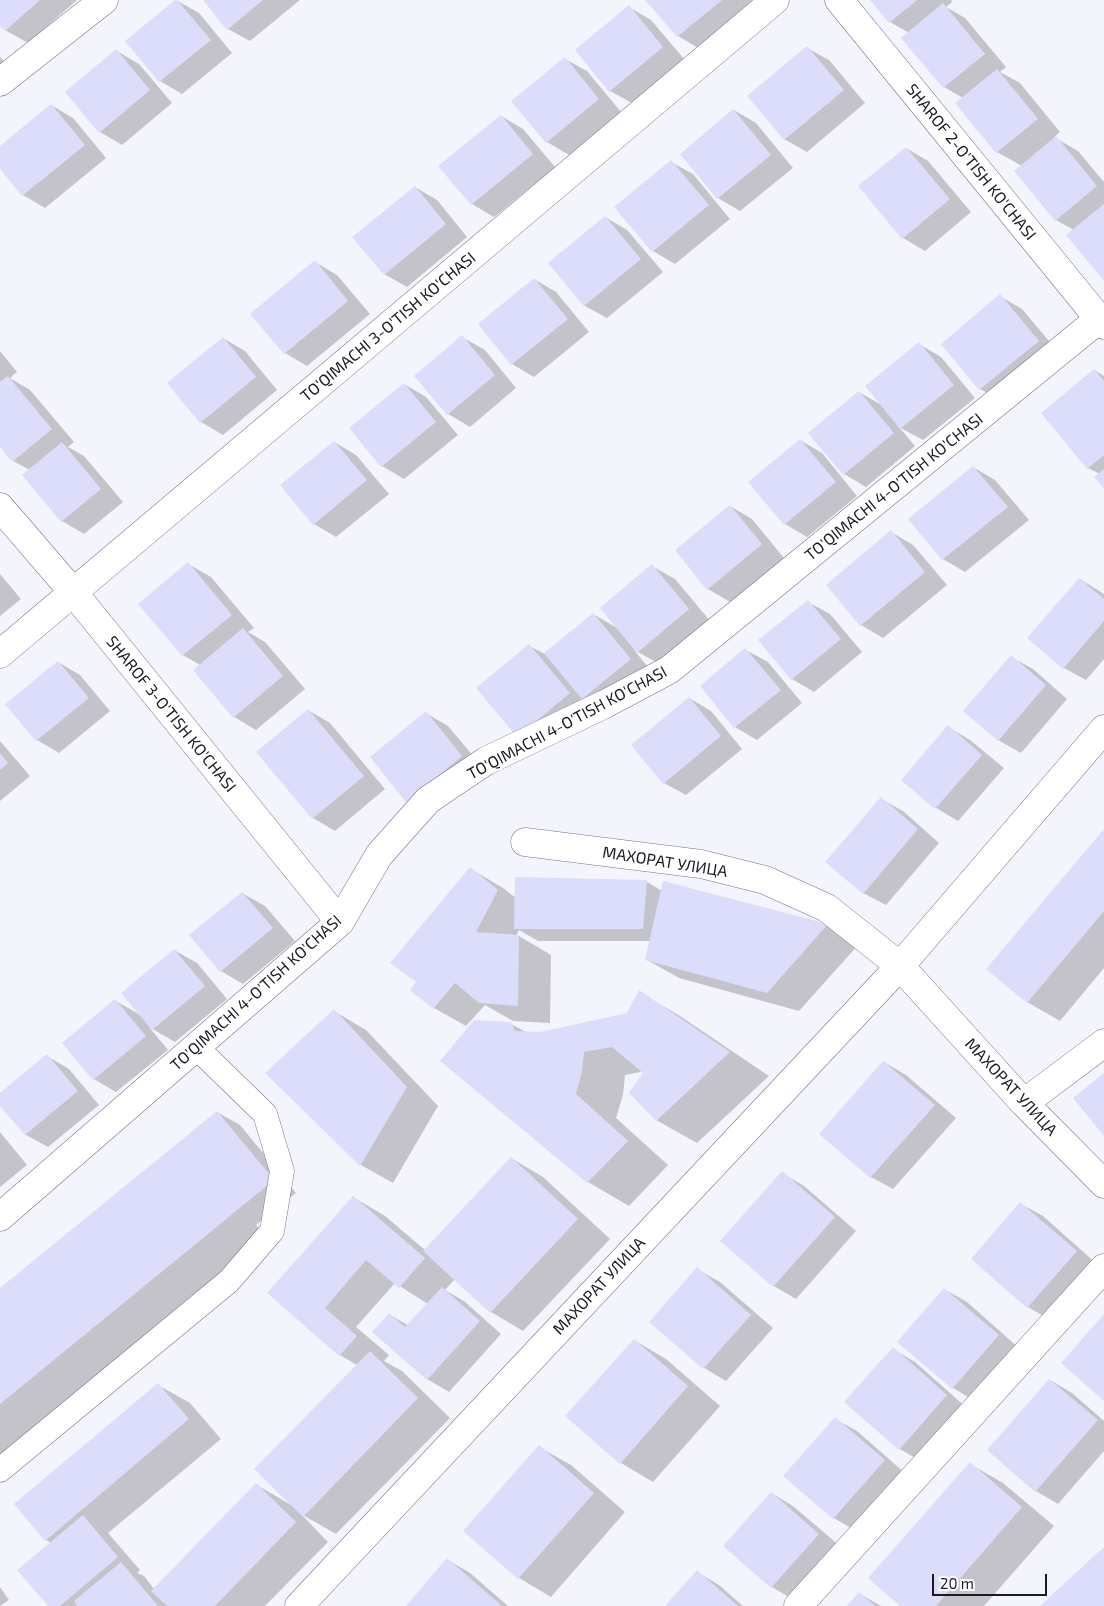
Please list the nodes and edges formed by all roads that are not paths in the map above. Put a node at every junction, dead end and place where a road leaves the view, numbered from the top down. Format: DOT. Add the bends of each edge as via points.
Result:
graph roads {
  1 [pos="104,0"];
  2 [pos="775,0"];
  3 [pos="839,0"];
  4 [pos="0,82"];
  5 [pos="1102,322"];
  6 [pos="0,507"];
  7 [pos="72,592"];
  8 [pos="0,654"];
  9 [pos="1104,729"];
  10 [pos="524,842"];
  11 [pos="340,922"];
  12 [pos="900,966"];
  13 [pos="1104,1043"];
  14 [pos="196,1047"];
  15 [pos="1024,1104"];
  16 [pos="1104,1184"];
  17 [pos="0,1217"];
  18 [pos="1104,1268"];
  19 [pos="0,1470"];
  20 [pos="299,1606"];
  21 [pos="798,1606"];
  1 -- 4 [label="street"];
  2 -- 7 [label="street, TO'QIMACHI 3-O'TISH KO'CHASI"];
  3 -- 5 [label="street, SHAROF 2-O'TISH KO'CHASI"];
  5 -- 11 [label="street, TO'QIMACHI 4-O'TISH KO'CHASI" via="669,670 486,761 428,800 379,855"];
  6 -- 7 [label="street, SHAROF 3-O'TISH KO'CHASI"];
  7 -- 8 [label="street, TO'QIMACHI 3-O'TISH KO'CHASI"];
  7 -- 11 [label="street, SHAROF 3-O'TISH KO'CHASI"];
  9 -- 12 [label="street, МАХОРАТ УЛИЦА"];
  10 -- 12 [label="street, МАХОРАТ УЛИЦА" via="701,864 765,880 828,908"];
  11 -- 14 [label="street, TO'QIMACHI 4-O'TISH KO'CHASI"];
  12 -- 15 [label="street, МАХОРАТ УЛИЦА"];
  12 -- 20 [label="street, МАХОРАТ УЛИЦА"];
  13 -- 15 [label="street"];
  14 -- 17 [label="street, TO'QIMACHI 4-O'TISH KO'CHASI"];
  14 -- 19 [label="lane" via="266,1114 282,1171 272,1231 229,1281"];
  15 -- 16 [label="street, МАХОРАТ УЛИЦА"];
  18 -- 21 [label="street"];
}
